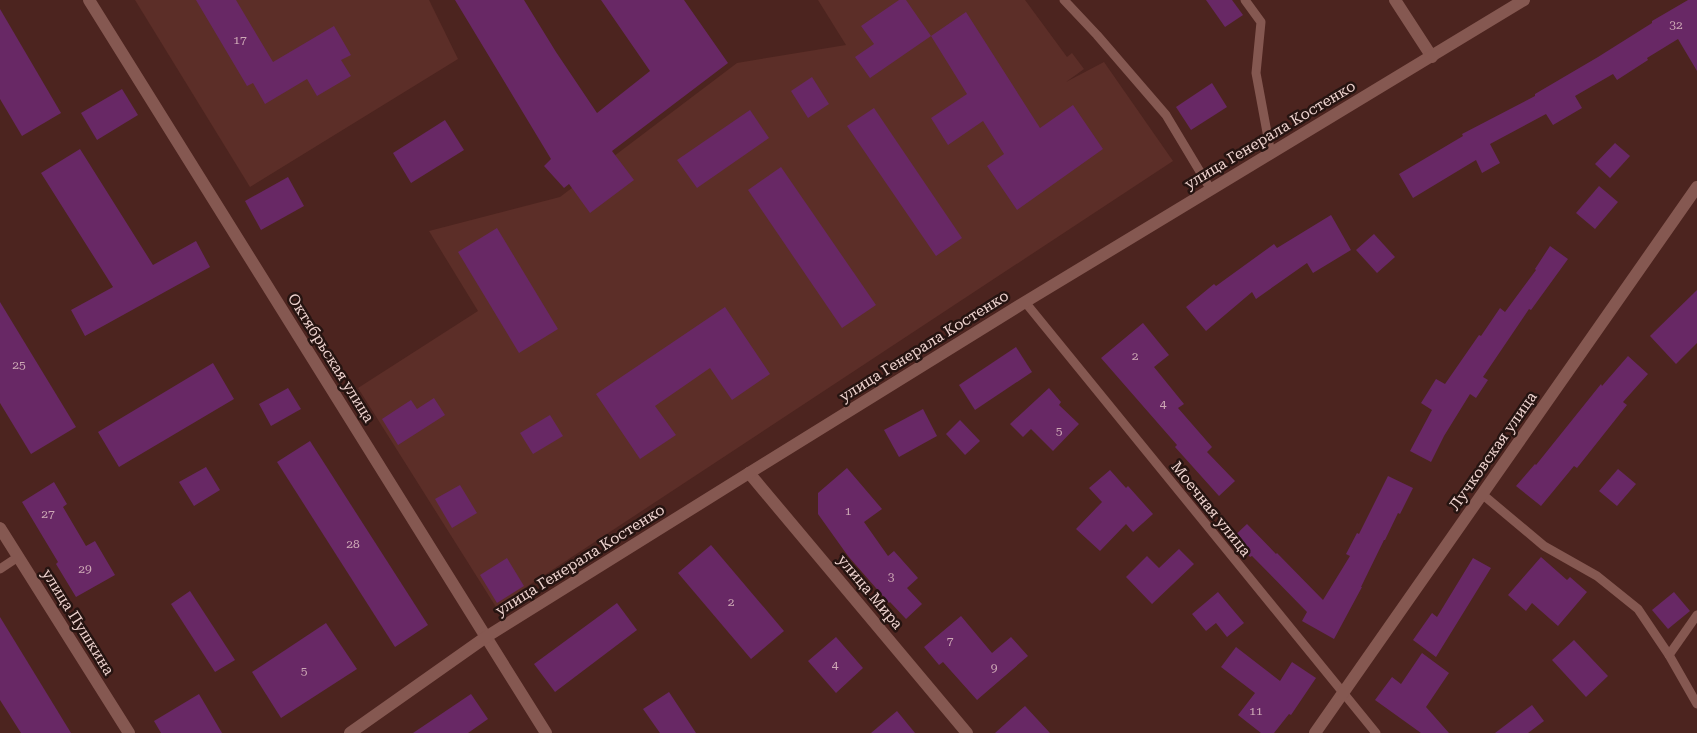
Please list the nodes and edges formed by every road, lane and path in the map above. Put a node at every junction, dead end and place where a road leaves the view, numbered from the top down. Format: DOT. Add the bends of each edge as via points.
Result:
graph roads {
  1 [pos="89,0"];
  2 [pos="1064,0"];
  3 [pos="1245,0"];
  4 [pos="1395,0"];
  5 [pos="1524,0"];
  6 [pos="1432,57"];
  7 [pos="1271,154"];
  8 [pos="1697,187"];
  9 [pos="1211,190"];
  10 [pos="1025,302"];
  11 [pos="749,473"];
  12 [pos="1482,494"];
  13 [pos="0,528"];
  14 [pos="18,557"];
  15 [pos="0,569"];
  16 [pos="1697,615"];
  17 [pos="486,638"];
  18 [pos="1669,655"];
  19 [pos="1344,694"];
  20 [pos="1697,704"];
  21 [pos="128,733"];
  22 [pos="350,733"];
  23 [pos="546,733"];
  24 [pos="966,733"];
  25 [pos="1316,733"];
  26 [pos="1376,733"];
  1 -- 17 [label="street, Октябрьская улица"];
  2 -- 9 [label="lane" via="1166,116"];
  3 -- 7 [label="lane" via="1261,22 1256,73"];
  4 -- 6 [label="street"];
  5 -- 6 [label="street, улица Генерала Костенко"];
  6 -- 7 [label="street, улица Генерала Костенко"];
  7 -- 9 [label="street, улица Генерала Костенко"];
  8 -- 12 [label="street, Лучковская улица"];
  9 -- 10 [label="street, улица Генерала Костенко"];
  10 -- 11 [label="street, улица Генерала Костенко"];
  10 -- 19 [label="lane, Моечная улица"];
  11 -- 17 [label="street, улица Генерала Костенко"];
  11 -- 24 [label="street, улица Мира"];
  12 -- 18 [label="lane" via="1544,546 1597,576 1638,608"];
  12 -- 19 [label="street, Лучковская улица"];
  13 -- 14 [label="street, улица Пушкина"];
  14 -- 15 [label="lane"];
  14 -- 21 [label="street, улица Пушкина"];
  16 -- 18 [label="lane"];
  17 -- 22 [label="street, улица Генерала Костенко"];
  17 -- 23 [label="street, Октябрьская улица"];
  18 -- 20 [label="lane"];
  19 -- 25 [label="street, Лучковская улица"];
  19 -- 26 [label="lane, Моечная улица"];
}
